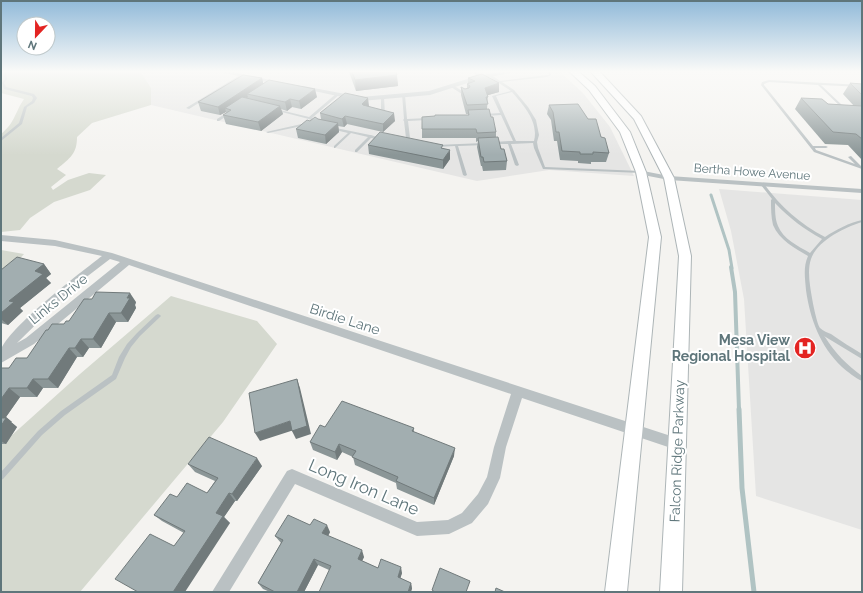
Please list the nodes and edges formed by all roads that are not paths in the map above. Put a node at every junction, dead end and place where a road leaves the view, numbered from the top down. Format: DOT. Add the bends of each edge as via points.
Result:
graph roads {
  1 [pos="34,100"];
  2 [pos="202,100"];
  3 [pos="331,100"];
  4 [pos="382,100"];
  5 [pos="403,100"];
  6 [pos="496,100"];
  7 [pos="521,100"];
  8 [pos="601,100"];
  9 [pos="620,100"];
  10 [pos="774,100"];
  11 [pos="835,100"];
  12 [pos="841,106"];
  13 [pos="188,108"];
  14 [pos="273,110"];
  15 [pos="231,112"];
  16 [pos="502,114"];
  17 [pos="480,115"];
  18 [pos="383,116"];
  19 [pos="310,118"];
  20 [pos="435,118"];
  21 [pos="218,120"];
  22 [pos="406,120"];
  23 [pos="316,122"];
  24 [pos="321,125"];
  25 [pos="329,127"];
  26 [pos="268,132"];
  27 [pos="351,132"];
  28 [pos="370,136"];
  29 [pos="383,139"];
  30 [pos="1,140"];
  31 [pos="396,142"];
  32 [pos="509,142"];
  33 [pos="515,142"];
  34 [pos="535,142"];
  35 [pos="402,143"];
  36 [pos="410,145"];
  37 [pos="456,145"];
  38 [pos="432,146"];
  39 [pos="335,147"];
  40 [pos="811,147"];
  41 [pos="826,147"];
  42 [pos="356,151"];
  43 [pos="850,157"];
  44 [pos="517,165"];
  45 [pos="861,168"];
  46 [pos="641,172"];
  47 [pos="465,175"];
  48 [pos="669,178"];
  49 [pos="762,185"];
  50 [pos="862,191"];
  51 [pos="773,200"];
  52 [pos="862,221"];
  53 [pos="1,238"];
  54 [pos="824,238"];
  55 [pos="109,255"];
  56 [pos="810,255"];
  57 [pos="128,261"];
  58 [pos="79,279"];
  59 [pos="98,285"];
  60 [pos="158,316"];
  61 [pos="817,329"];
  62 [pos="3,357"];
  63 [pos="862,357"];
  64 [pos="862,379"];
  65 [pos="518,392"];
  66 [pos="634,430"];
  67 [pos="677,444"];
  68 [pos="1,477"];
  69 [pos="220,592"];
  70 [pos="616,592"];
  71 [pos="671,592"];
  1 -- 30 [label="lane" via="26,107 21,123"];
  2 -- 13 [label="lane"];
  3 -- 19 [label="lane"];
  4 -- 18 [label="lane"];
  5 -- 22 [label="lane"];
  6 -- 16 [label="lane"];
  7 -- 34 [label="lane" via="534,120 537,135"];
  8 -- 46 [label="main road" via="625,132"];
  9 -- 48 [label="main road, Falcon Ridge Parkway" via="638,118"];
  10 -- 40 [label="lane"];
  11 -- 12 [label="lane"];
  14 -- 19 [label="lane"];
  15 -- 21 [label="lane"];
  16 -- 17 [label="lane"];
  16 -- 33 [label="lane"];
  19 -- 23 [label="lane"];
  20 -- 22 [label="lane"];
  22 -- 35 [label="lane" via="408,138"];
  23 -- 24 [label="lane"];
  23 -- 26 [label="lane"];
  25 -- 27 [label="lane"];
  27 -- 28 [label="lane"];
  27 -- 39 [label="lane"];
  28 -- 29 [label="lane"];
  28 -- 42 [label="lane"];
  31 -- 35 [label="lane"];
  32 -- 33 [label="lane"];
  32 -- 37 [label="lane"];
  32 -- 44 [label="lane"];
  33 -- 34 [label="lane"];
  34 -- 46 [label="lane" via="544,168"];
  35 -- 36 [label="lane"];
  37 -- 38 [label="lane"];
  37 -- 47 [label="lane"];
  40 -- 41 [label="lane"];
  40 -- 45 [label="lane" via="815,151"];
  43 -- 45 [label="lane"];
  46 -- 48 [label="street, Bertha Howe Avenue"];
  46 -- 66 [label="main road" via="655,237"];
  48 -- 49 [label="street, Bertha Howe Avenue"];
  48 -- 67 [label="main road, Falcon Ridge Parkway" via="685,256"];
  49 -- 50 [label="street, Bertha Howe Avenue"];
  49 -- 51 [label="lane"];
  51 -- 54 [label="lane" via="796,222"];
  51 -- 56 [label="lane" via="774,220 778,231"];
  52 -- 54 [label="lane"];
  53 -- 55 [label="street, Birdie Lane" via="27,238 76,245"];
  54 -- 56 [label="lane"];
  55 -- 57 [label="street, Birdie Lane"];
  55 -- 58 [label="street, Links Drive"];
  56 -- 61 [label="lane" via="810,303"];
  57 -- 59 [label="street, Links Drive"];
  57 -- 65 [label="street, Birdie Lane"];
  58 -- 59 [label="street"];
  58 -- 62 [label="street, Links Drive" via="16,336"];
  59 -- 62 [label="street, Links Drive" via="30,341"];
  60 -- 68 [label="lane" via="129,344 114,377 63,413 40,433"];
  61 -- 63 [label="lane"];
  61 -- 64 [label="lane" via="836,357"];
  65 -- 66 [label="street, Birdie Lane"];
  65 -- 69 [label="street, Long Iron Lane" via="493,478 483,499 467,518 449,527 417,529 292,476"];
  66 -- 67 [label="street, Birdie Lane"];
  66 -- 70 [label="main road"];
  67 -- 71 [label="main road, Falcon Ridge Parkway"];
}
